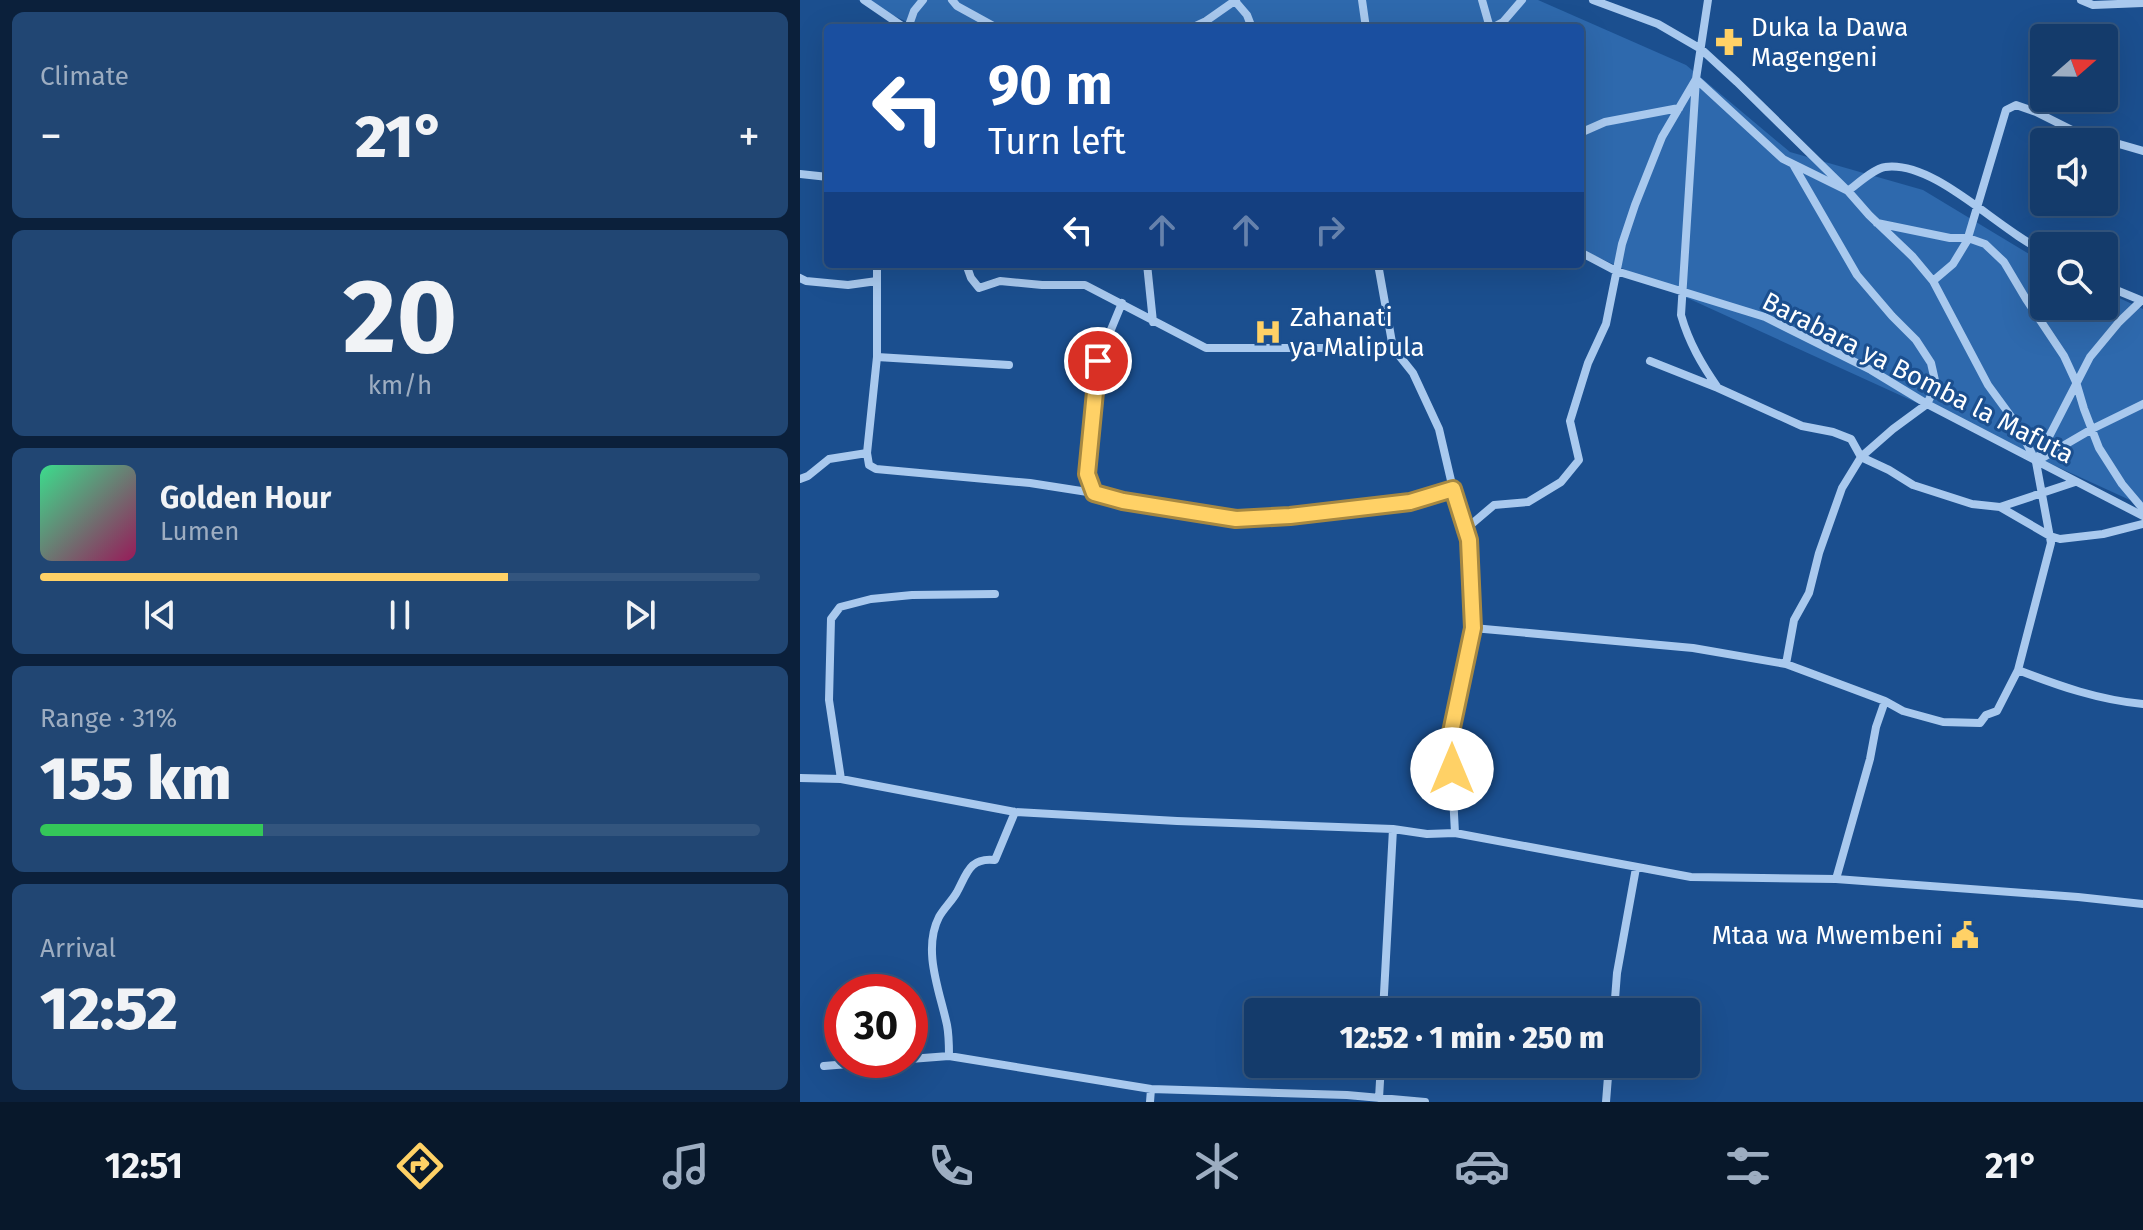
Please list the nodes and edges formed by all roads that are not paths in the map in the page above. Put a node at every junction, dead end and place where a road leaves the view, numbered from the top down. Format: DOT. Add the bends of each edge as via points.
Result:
graph roads {
  1 [pos="864,0"];
  2 [pos="923,0"];
  3 [pos="952,0"];
  4 [pos="1235,0"];
  5 [pos="1362,0"];
  6 [pos="1482,0"];
  7 [pos="1522,0"];
  8 [pos="1593,0"];
  9 [pos="1708,0"];
  10 [pos="2081,0"];
  11 [pos="2143,3"];
  12 [pos="901,24"];
  13 [pos="909,24"];
  14 [pos="990,24"];
  15 [pos="1200,24"];
  16 [pos="1250,24"];
  17 [pos="1365,24"];
  18 [pos="1490,24"];
  19 [pos="1499,24"];
  20 [pos="1701,49"];
  21 [pos="1696,79"];
  22 [pos="1679,108"];
  23 [pos="1584,131"];
  24 [pos="2143,151"];
  25 [pos="1793,165"];
  26 [pos="800,174"];
  27 [pos="824,177"];
  28 [pos="1848,191"];
  29 [pos="1978,206"];
  30 [pos="1876,223"];
  31 [pos="1968,238"];
  32 [pos="2030,244"];
  33 [pos="1584,254"];
  34 [pos="877,268"];
  35 [pos="967,268"];
  36 [pos="1147,268"];
  37 [pos="1379,268"];
  38 [pos="1616,271"];
  39 [pos="800,278"];
  40 [pos="877,281"];
  41 [pos="1933,281"];
  42 [pos="2118,291"];
  43 [pos="1683,292"];
  44 [pos="2142,301"];
  45 [pos="1122,303"];
  46 [pos="1153,322"];
  47 [pos="1393,348"];
  48 [pos="877,357"];
  49 [pos="1650,361"];
  50 [pos="1009,365"];
  51 [pos="2076,382"];
  52 [pos="1718,388"];
  53 [pos="1927,404"];
  54 [pos="2143,404"];
  55 [pos="2092,429"];
  56 [pos="867,453"];
  57 [pos="1861,457"];
  58 [pos="2036,462"];
  59 [pos="800,479"];
  60 [pos="2075,482"];
  61 [pos="1453,489"];
  62 [pos="2042,492"];
  63 [pos="1094,493"];
  64 [pos="2000,507"];
  65 [pos="2143,509"];
  66 [pos="2143,516"];
  67 [pos="2143,524"];
  68 [pos="1467,528"];
  69 [pos="2050,536"];
  70 [pos="995,594"];
  71 [pos="1473,628"];
  72 [pos="1786,664"];
  73 [pos="2018,670"];
  74 [pos="1885,701"];
  75 [pos="2143,704"];
  76 [pos="800,778"];
  77 [pos="841,779"];
  78 [pos="1015,812"];
  79 [pos="1393,829"];
  80 [pos="1455,833"];
  81 [pos="1636,868"];
  82 [pos="1836,879"];
  83 [pos="2143,904"];
  84 [pos="1384,998"];
  85 [pos="1615,998"];
  86 [pos="949,1056"];
  87 [pos="928,1058"];
  88 [pos="1380,1078"];
  89 [pos="1608,1078"];
  90 [pos="1151,1089"];
  91 [pos="1347,1098"];
  92 [pos="1379,1098"];
  93 [pos="1150,1102"];
  94 [pos="1425,1102"];
  95 [pos="1606,1102"];
  1 -- 12 [label="street"];
  2 -- 13 [label="street"];
  3 -- 14 [label="street"];
  4 -- 15 [label="street"];
  4 -- 16 [label="street"];
  5 -- 17 [label="street"];
  6 -- 18 [label="street"];
  7 -- 19 [label="street"];
  8 -- 20 [label="street" via="1658,24"];
  9 -- 20 [label="street"];
  10 -- 11 [label="street" via="2093,5"];
  20 -- 21 [label="street"];
  20 -- 28 [label="street"];
  21 -- 22 [label="street"];
  21 -- 25 [label="street"];
  21 -- 43 [label="street"];
  22 -- 23 [label="street"];
  22 -- 38 [label="street" via="1653,157"];
  24 -- 29 [label="street" via="2074,131 2016,105 2006,110"];
  25 -- 28 [label="street"];
  25 -- 53 [label="street" via="1857,275 1931,363 1936,385"];
  26 -- 27 [label="street"];
  28 -- 29 [label="street" via="1883,167 1916,170"];
  28 -- 30 [label="street"];
  29 -- 31 [label="street"];
  29 -- 32 [label="street"];
  30 -- 31 [label="street"];
  30 -- 41 [label="street"];
  31 -- 41 [label="street" via="1953,264"];
  31 -- 51 [label="street" via="1985,244 2004,262"];
  33 -- 38 [label="street, Barabara ya Bomba la Mafuta"];
  34 -- 40 [label="street"];
  35 -- 45 [label="street" via="979,288 1000,281 1085,285"];
  36 -- 46 [label="street"];
  37 -- 47 [label="street"];
  38 -- 43 [label="street, Barabara ya Bomba la Mafuta"];
  38 -- 68 [label="street" via="1606,324 1570,421 1579,460 1561,482 1528,502 1494,505"];
  39 -- 40 [label="street" via="848,285"];
  40 -- 48 [label="street"];
  41 -- 58 [label="street"];
  42 -- 44 [label="street"];
  43 -- 52 [label="street" via="1686,334"];
  43 -- 53 [label="street, Barabara ya Bomba la Mafuta" via="1765,317"];
  44 -- 51 [label="street" via="2090,357"];
  45 -- 46 [label="street"];
  45 -- 63 [label="street" via="1098,361 1087,474"];
  46 -- 47 [label="street" via="1206,348"];
  47 -- 61 [label="street" via="1413,373 1439,429"];
  48 -- 50 [label="street"];
  48 -- 56 [label="street"];
  49 -- 52 [label="street"];
  51 -- 55 [label="street"];
  51 -- 58 [label="street"];
  52 -- 57 [label="street" via="1802,426 1851,439"];
  53 -- 57 [label="street"];
  53 -- 58 [label="street, Barabara ya Bomba la Mafuta"];
  54 -- 55 [label="street"];
  55 -- 58 [label="street"];
  55 -- 65 [label="street" via="2099,448"];
  56 -- 59 [label="street" via="829,459"];
  56 -- 63 [label="street" via="869,465 876,469"];
  57 -- 64 [label="street" via="1913,485"];
  57 -- 72 [label="street" via="1842,488 1809,593 1794,620"];
  58 -- 60 [label="street, Barabara ya Bomba la Mafuta"];
  58 -- 62 [label="street"];
  60 -- 62 [label="street"];
  60 -- 66 [label="street, Barabara ya Bomba la Mafuta"];
  61 -- 63 [label="street" via="1410,502 1236,519"];
  61 -- 68 [label="street"];
  62 -- 64 [label="street"];
  62 -- 69 [label="street"];
  64 -- 69 [label="street"];
  67 -- 69 [label="street" via="2103,534"];
  68 -- 71 [label="street"];
  69 -- 73 [label="street"];
  70 -- 77 [label="street" via="912,595 840,607 831,619 829,700"];
  71 -- 72 [label="street" via="1693,648"];
  71 -- 80 [label="street" via="1450,737"];
  72 -- 74 [label="street"];
  73 -- 74 [label="street" via="1997,711 1980,723 1943,722"];
  73 -- 75 [label="street" via="2113,701"];
  74 -- 82 [label="street"];
  76 -- 77 [label="street"];
  77 -- 78 [label="street"];
  78 -- 79 [label="street"];
  78 -- 86 [label="street" via="995,860 983,859 968,869 935,929 934,972"];
  79 -- 80 [label="street"];
  79 -- 84 [label="street"];
  80 -- 81 [label="street"];
  81 -- 82 [label="street" via="1691,877"];
  81 -- 85 [label="street"];
  82 -- 83 [label="street"];
  86 -- 87 [label="street"];
  86 -- 90 [label="street"];
  88 -- 92 [label="street"];
  89 -- 95 [label="street"];
  90 -- 91 [label="street"];
  90 -- 93 [label="street"];
  91 -- 92 [label="street"];
  92 -- 94 [label="street"];
}
